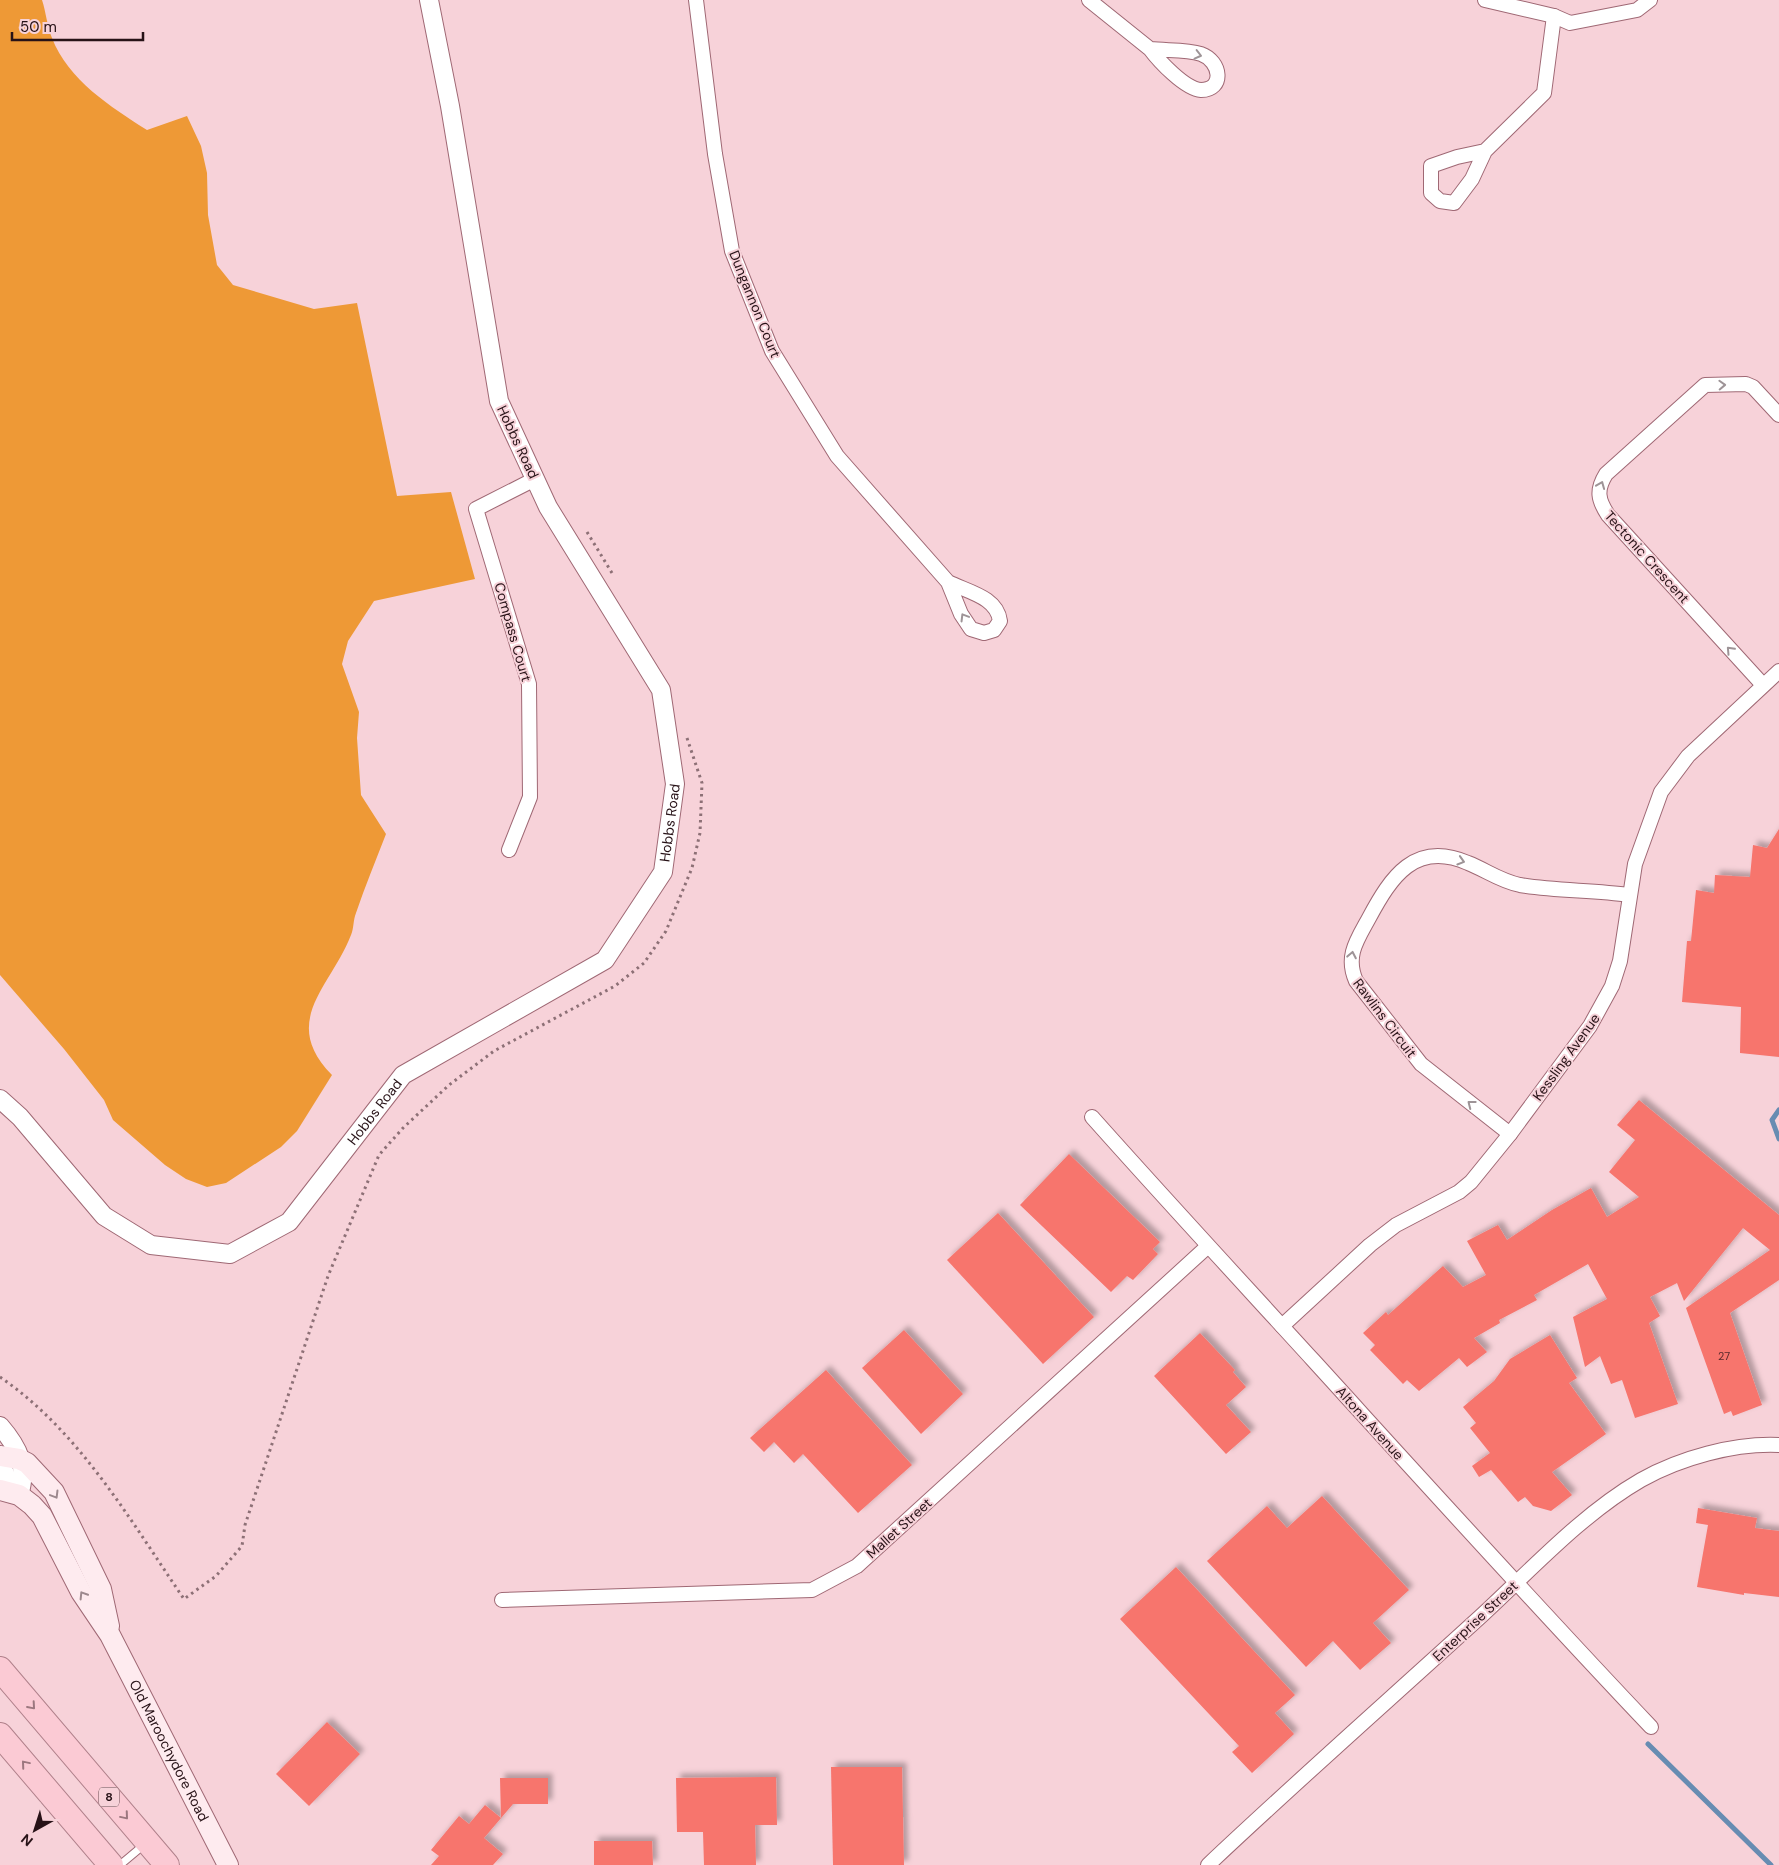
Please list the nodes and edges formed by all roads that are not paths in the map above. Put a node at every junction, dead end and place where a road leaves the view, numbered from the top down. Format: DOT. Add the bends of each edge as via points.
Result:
graph roads {
  1 [pos="429,0"];
  2 [pos="696,0"];
  3 [pos="1089,0"];
  4 [pos="1485,0"];
  5 [pos="1650,0"];
  6 [pos="1554,16"];
  7 [pos="1150,49"];
  8 [pos="1485,150"];
  9 [pos="1779,415"];
  10 [pos="535,480"];
  11 [pos="948,582"];
  12 [pos="1779,671"];
  13 [pos="1764,685"];
  14 [pos="510,850"];
  15 [pos="1629,895"];
  16 [pos="0,1099"];
  17 [pos="1092,1117"];
  18 [pos="1510,1134"];
  19 [pos="1208,1247"];
  20 [pos="1282,1326"];
  21 [pos="0,1426"];
  22 [pos="1779,1445"];
  23 [pos="0,1456"];
  24 [pos="22,1460"];
  25 [pos="0,1461"];
  26 [pos="9,1492"];
  27 [pos="1516,1584"];
  28 [pos="502,1600"];
  29 [pos="110,1635"];
  30 [pos="0,1669"];
  31 [pos="1651,1727"];
  32 [pos="0,1735"];
  33 [pos="147,1842"];
  34 [pos="111,1865"];
  35 [pos="120,1865"];
  36 [pos="167,1865"];
  37 [pos="228,1865"];
  38 [pos="1208,1865"];
  1 -- 10 [label="street, Hobbs Road" via="499,401"];
  2 -- 11 [label="street, Dungannon Court" via="715,154 732,251 772,351 836,456"];
  3 -- 7 [label="street"];
  4 -- 6 [label="street"];
  5 -- 6 [label="street" via="1637,10 1570,23"];
  6 -- 8 [label="street" via="1544,93"];
  13 -- 9 [label="street, Tectonic Crescent, one-way" via="1608,515 1598,494 1606,474 1705,385 1746,384 1753,387"];
  10 -- 14 [label="street, Compass Court" via="476,509 529,684 530,797"];
  10 -- 16 [label="street, Hobbs Road" via="548,507 661,690 675,784 663,872 605,960 403,1075 290,1222 230,1254 151,1245 104,1216 20,1117"];
  12 -- 13 [label="street, Kessling Avenue"];
  13 -- 15 [label="street, Kessling Avenue" via="1688,756 1661,792 1643,836"];
  15 -- 18 [label="street, Kessling Avenue" via="1620,961 1612,986 1600,1010"];
  18 -- 15 [label="street, Rawlins Circuit, one-way" via="1412,1055 1356,981 1351,969 1353,947 1389,884 1409,864 1424,857 1461,861 1522,885"];
  17 -- 19 [label="street, Altona Avenue"];
  18 -- 20 [label="street, Kessling Avenue" via="1459,1192 1396,1225"];
  19 -- 20 [label="street, Altona Avenue"];
  19 -- 28 [label="street, Mallet Street" via="857,1566 812,1590"];
  20 -- 27 [label="street, Altona Avenue"];
  21 -- 24 [label="street, Old Maroochydore Road" via="18,1448"];
  22 -- 27 [label="street, Enterprise Street" via="1737,1448 1705,1455 1641,1480 1592,1514"];
  23 -- 24 [label="main road"];
  24 -- 26 [label="street, Old Maroochydore Road" via="24,1474"];
  24 -- 29 [label="main road, Old Maroochydore Road, one-way" via="45,1481 68,1517 101,1589"];
  25 -- 26 [label="street"];
  29 -- 26 [label="main road, Old Maroochydore Road, one-way" via="81,1592 42,1516 32,1505"];
  27 -- 31 [label="street, Altona Avenue"];
  27 -- 38 [label="street, Enterprise Street"];
  29 -- 37 [label="main road, Old Maroochydore Road"];
  30 -- 33 [label="highway, 8, one-way"];
  34 -- 32 [label="highway, one-way"];
  33 -- 35 [label="lane"];
  33 -- 36 [label="highway, 8"];
}
